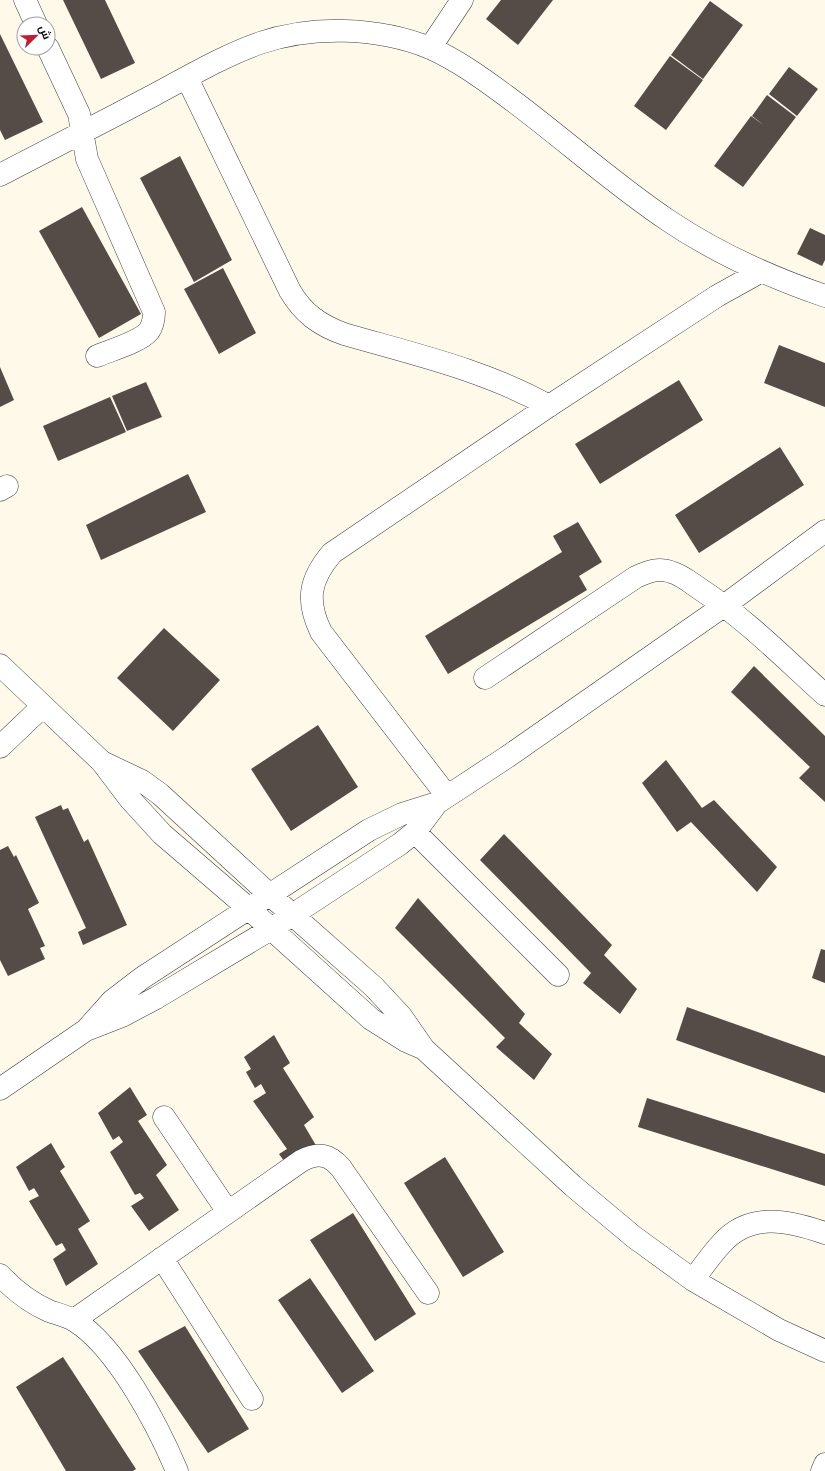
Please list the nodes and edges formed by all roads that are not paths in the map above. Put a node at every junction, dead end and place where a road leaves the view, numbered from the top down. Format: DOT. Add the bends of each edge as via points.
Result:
graph roads {
  1 [pos="24,0"];
  2 [pos="462,0"];
  3 [pos="32,16"];
  4 [pos="430,48"];
  5 [pos="52,56"];
  6 [pos="187,78"];
  7 [pos="83,132"];
  8 [pos="0,175"];
  9 [pos="760,272"];
  10 [pos="825,296"];
  11 [pos="97,356"];
  12 [pos="549,406"];
  13 [pos="825,531"];
  14 [pos="725,605"];
  15 [pos="0,665"];
  16 [pos="485,678"];
  17 [pos="825,695"];
  18 [pos="44,706"];
  19 [pos="0,747"];
  20 [pos="102,762"];
  21 [pos="442,799"];
  22 [pos="415,832"];
  23 [pos="269,894"];
  24 [pos="248,908"];
  25 [pos="292,915"];
  26 [pos="271,928"];
  27 [pos="558,975"];
  28 [pos="86,1030"];
  29 [pos="424,1049"];
  30 [pos="0,1090"];
  31 [pos="164,1117"];
  32 [pos="228,1212"];
  33 [pos="825,1233"];
  34 [pos="162,1258"];
  35 [pos="0,1275"];
  36 [pos="693,1280"];
  37 [pos="428,1293"];
  38 [pos="74,1320"];
  39 [pos="825,1351"];
  40 [pos="252,1399"];
  41 [pos="825,1464"];
  42 [pos="177,1471"];
  43 [pos="822,1471"];
  1 -- 3 [label="street"];
  2 -- 4 [label="street"];
  4 -- 6 [label="street" via="381,35 346,31 303,33 260,43"];
  4 -- 9 [label="street" via="466,67 667,220 710,247"];
  5 -- 7 [label="street" via="75,104"];
  6 -- 7 [label="street"];
  6 -- 12 [label="street" via="290,291 299,306 312,318 327,328 344,334 483,375"];
  7 -- 8 [label="street"];
  7 -- 11 [label="street" via="87,159 154,312 149,331"];
  9 -- 10 [label="street"];
  9 -- 12 [label="street" via="717,296"];
  12 -- 21 [label="street" via="332,553 320,566 313,582 311,599 314,617 322,632"];
  13 -- 14 [label="street"];
  14 -- 16 [label="street" via="670,571 647,572"];
  14 -- 17 [label="street"];
  14 -- 21 [label="street" via="507,757"];
  15 -- 18 [label="street"];
  18 -- 19 [label="street"];
  18 -- 20 [label="street"];
  20 -- 23 [label="street" via="142,781 160,794"];
  20 -- 24 [label="street" via="145,817"];
  21 -- 22 [label="street"];
  21 -- 23 [label="street" via="385,821"];
  22 -- 25 [label="street"];
  22 -- 27 [label="street"];
  23 -- 24 [label="street"];
  23 -- 25 [label="street"];
  24 -- 26 [label="street"];
  24 -- 28 [label="street" via="126,989"];
  25 -- 26 [label="street"];
  25 -- 29 [label="street" via="388,1001"];
  26 -- 28 [label="street" via="140,1008"];
  26 -- 29 [label="street" via="371,1019"];
  28 -- 30 [label="street"];
  29 -- 36 [label="street" via="573,1186 634,1237"];
  31 -- 32 [label="street"];
  32 -- 34 [label="street"];
  32 -- 37 [label="street" via="301,1161 323,1154 334,1159 341,1168"];
  33 -- 36 [label="street" via="780,1220 759,1222 740,1230 723,1242"];
  34 -- 38 [label="street"];
  34 -- 40 [label="street"];
  35 -- 38 [label="street" via="25,1297 47,1310"];
  36 -- 39 [label="street" via="779,1330"];
  38 -- 42 [label="street" via="93,1334 140,1398 164,1440"];
  41 -- 43 [label="street"];
}
